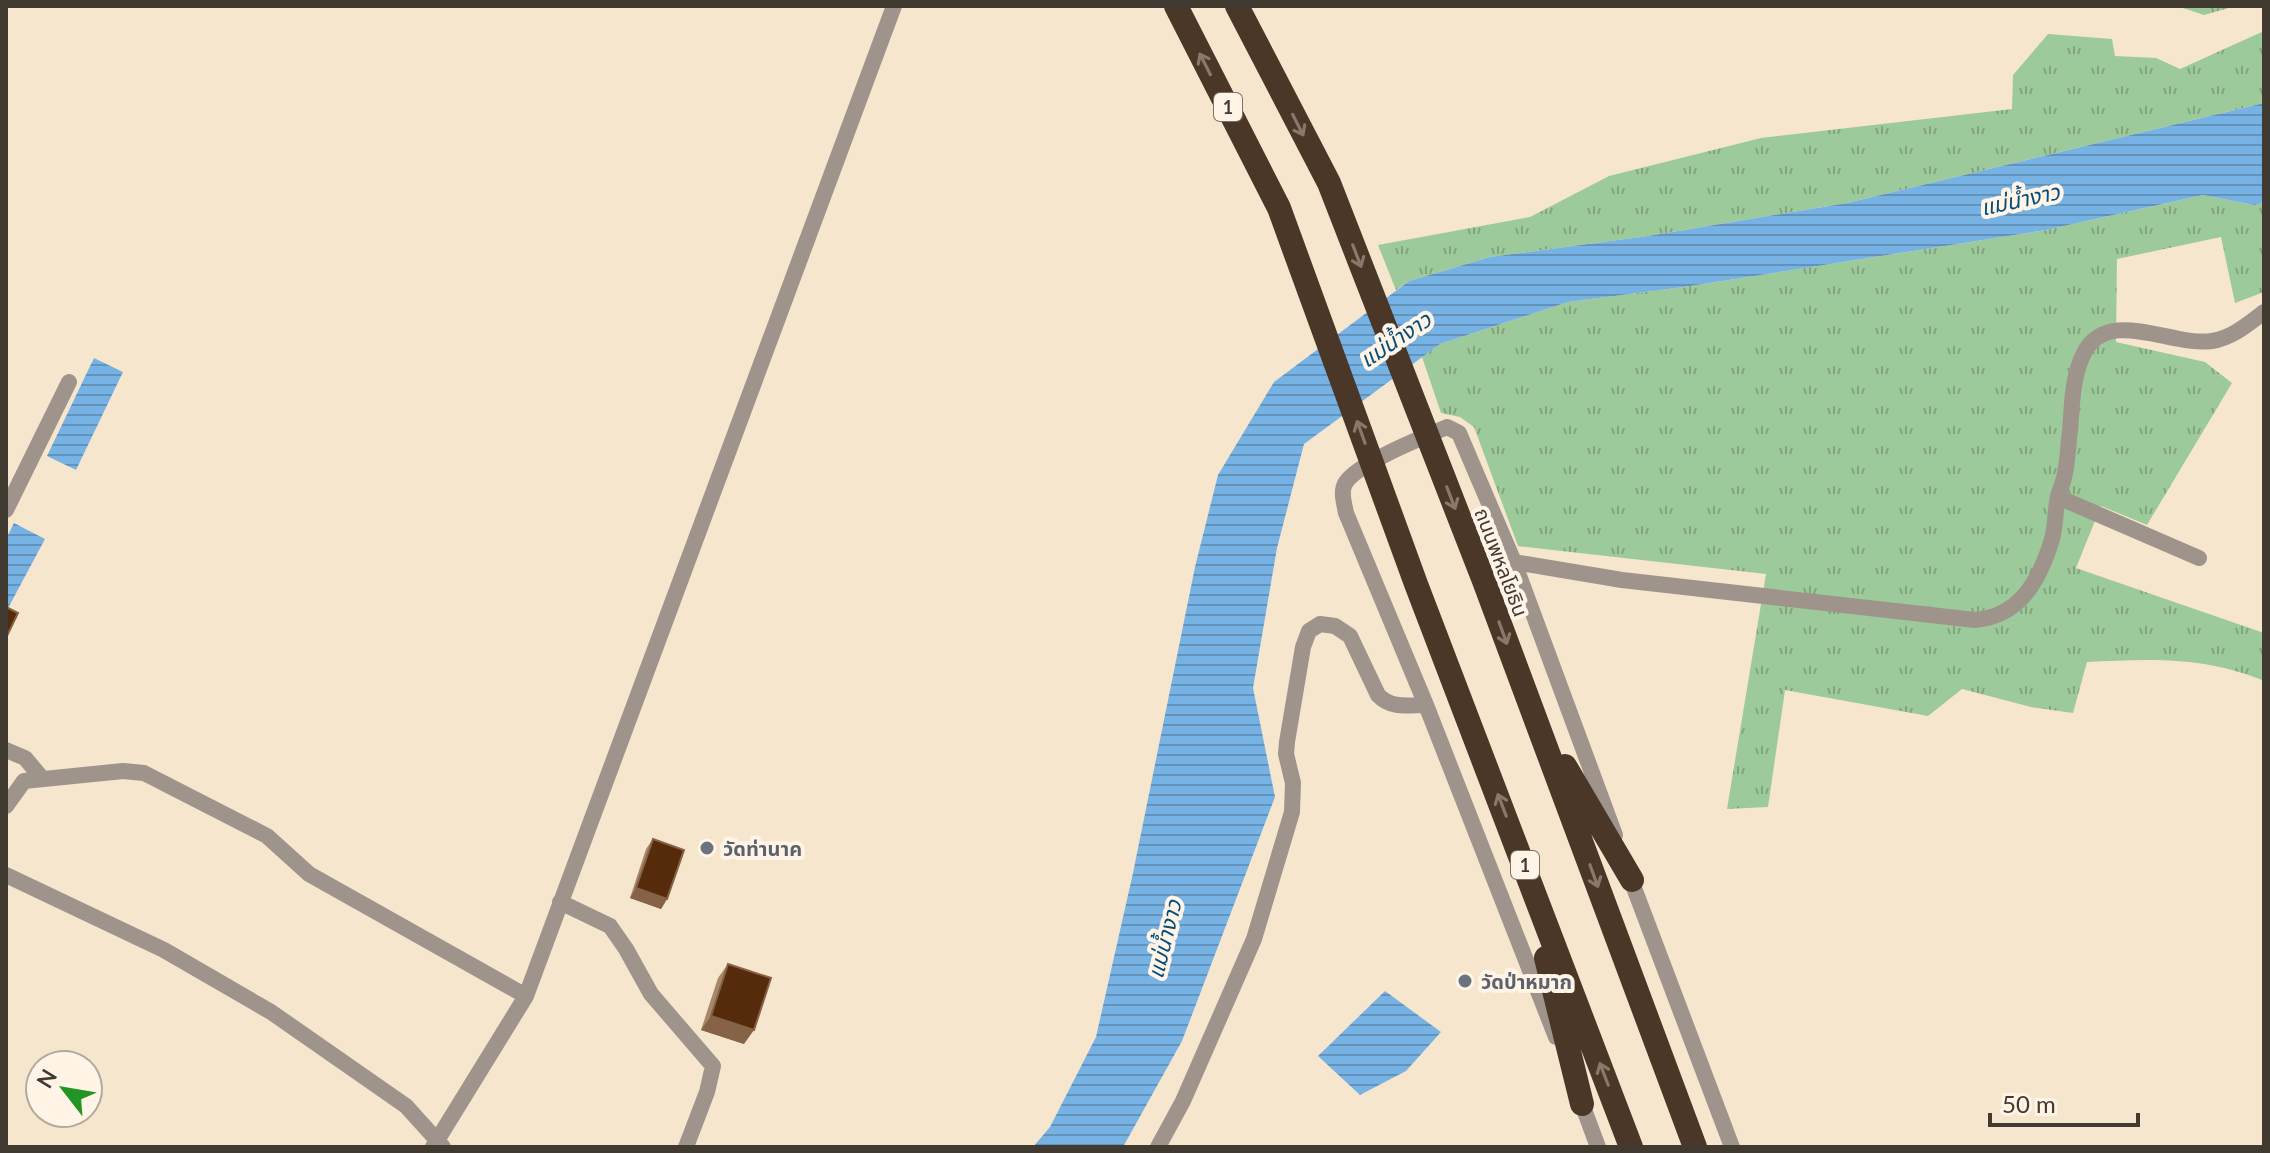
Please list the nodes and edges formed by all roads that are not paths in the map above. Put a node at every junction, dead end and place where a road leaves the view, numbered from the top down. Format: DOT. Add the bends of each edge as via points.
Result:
graph roads {
  1 [pos="894,6"];
  2 [pos="1176,6"];
  3 [pos="1237,6"];
  4 [pos="2264,312"];
  5 [pos="69,382"];
  6 [pos="2058,497"];
  7 [pos="6,510"];
  8 [pos="2199,558"];
  9 [pos="1514,562"];
  10 [pos="1426,705"];
  11 [pos="1531,708"];
  12 [pos="6,750"];
  13 [pos="41,777"];
  14 [pos="6,806"];
  15 [pos="1520,852"];
  16 [pos="6,875"];
  17 [pos="1632,880"];
  18 [pos="560,902"];
  19 [pos="526,996"];
  20 [pos="1582,1104"];
  21 [pos="438,1145"];
  22 [pos="686,1147"];
  23 [pos="1158,1147"];
  24 [pos="1598,1147"];
  25 [pos="1631,1147"];
  26 [pos="1695,1147"];
  27 [pos="1732,1147"];
  1 -- 18 [label="street"];
  15 -- 2 [label="highway, 1, one-way" via="1279,208"];
  3 -- 11 [label="highway, ถนนพหลโยธิน, one-way" via="1329,183"];
  4 -- 6 [label="street" via="2215,341 2192,343 2111,329 2094,337 2082,355"];
  5 -- 7 [label="street"];
  6 -- 8 [label="street"];
  6 -- 9 [label="street" via="2053,537 2026,596 1989,619 1622,580"];
  9 -- 10 [label="street" via="1459,433 1447,427 1397,448 1347,480 1342,492 1346,513"];
  9 -- 17 [label="street"];
  10 -- 20 [label="street"];
  10 -- 23 [label="street" via="1392,706 1384,701 1350,636 1320,624 1309,631 1287,742 1292,812 1254,939"];
  11 -- 17 [label="highway"];
  11 -- 26 [label="highway, ถนนพหลโยธิน, one-way"];
  12 -- 13 [label="street" via="25,758"];
  13 -- 14 [label="street" via="24,781"];
  13 -- 19 [label="street" via="144,773 267,836 309,874"];
  15 -- 20 [label="highway"];
  25 -- 15 [label="highway, 1, one-way"];
  16 -- 21 [label="street" via="164,950 271,1012 406,1106"];
  17 -- 27 [label="street"];
  18 -- 19 [label="street"];
  18 -- 22 [label="street" via="610,926 651,994 713,1066"];
  19 -- 21 [label="street"];
  20 -- 24 [label="street"];
}
